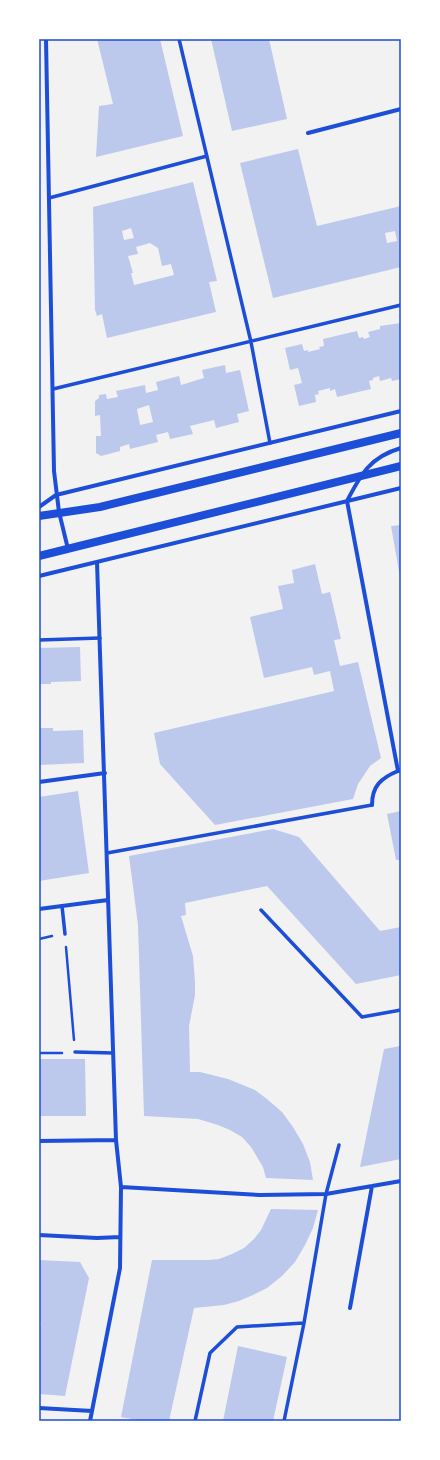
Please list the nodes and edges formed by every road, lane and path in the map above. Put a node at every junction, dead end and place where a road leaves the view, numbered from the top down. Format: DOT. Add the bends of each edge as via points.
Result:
graph roads {
  1 [pos="46,39"];
  2 [pos="179,39"];
  3 [pos="401,109"];
  4 [pos="308,133"];
  5 [pos="207,156"];
  6 [pos="49,198"];
  7 [pos="401,304"];
  8 [pos="251,342"];
  9 [pos="53,389"];
  10 [pos="401,411"];
  11 [pos="401,433"];
  12 [pos="270,443"];
  13 [pos="401,448"];
  14 [pos="401,466"];
  15 [pos="362,475"];
  16 [pos="401,488"];
  17 [pos="56,495"];
  18 [pos="347,501"];
  19 [pos="39,507"];
  20 [pos="59,512"];
  21 [pos="39,516"];
  22 [pos="68,549"];
  23 [pos="39,556"];
  24 [pos="97,562"];
  25 [pos="39,576"];
  26 [pos="100,638"];
  27 [pos="39,640"];
  28 [pos="399,771"];
  29 [pos="104,773"];
  30 [pos="39,782"];
  31 [pos="372,805"];
  32 [pos="107,853"];
  33 [pos="108,900"];
  34 [pos="62,906"];
  35 [pos="39,909"];
  36 [pos="261,910"];
  37 [pos="65,934"];
  38 [pos="39,939"];
  39 [pos="401,1010"];
  40 [pos="75,1052"];
  41 [pos="39,1053"];
  42 [pos="113,1053"];
  43 [pos="116,1140"];
  44 [pos="39,1141"];
  45 [pos="340,1145"];
  46 [pos="401,1181"];
  47 [pos="372,1186"];
  48 [pos="121,1187"];
  49 [pos="326,1194"];
  50 [pos="39,1235"];
  51 [pos="120,1237"];
  52 [pos="350,1308"];
  53 [pos="304,1323"];
  54 [pos="39,1408"];
  55 [pos="92,1411"];
  56 [pos="90,1421"];
  57 [pos="195,1421"];
  58 [pos="284,1421"];
  1 -- 6 [label="street"];
  2 -- 5 [label="street"];
  3 -- 4 [label="street"];
  5 -- 6 [label="street"];
  5 -- 8 [label="street"];
  6 -- 9 [label="street"];
  7 -- 8 [label="street"];
  8 -- 9 [label="street"];
  8 -- 12 [label="street"];
  9 -- 17 [label="street"];
  10 -- 12 [label="street"];
  11 -- 20 [label="main road" via="100,507"];
  12 -- 17 [label="street"];
  13 -- 15 [label="street" via="378,457"];
  14 -- 15 [label="main road"];
  15 -- 18 [label="street"];
  15 -- 22 [label="main road"];
  16 -- 18 [label="street"];
  17 -- 19 [label="street"];
  17 -- 20 [label="street"];
  18 -- 24 [label="street"];
  18 -- 28 [label="street"];
  20 -- 21 [label="main road"];
  20 -- 22 [label="street"];
  22 -- 23 [label="main road"];
  24 -- 25 [label="street"];
  24 -- 26 [label="street"];
  26 -- 27 [label="street"];
  26 -- 29 [label="street"];
  28 -- 31 [label="street" via="387,775 374,790"];
  29 -- 30 [label="street"];
  29 -- 32 [label="street"];
  31 -- 32 [label="street"];
  32 -- 33 [label="street"];
  33 -- 34 [label="street"];
  33 -- 42 [label="street"];
  34 -- 35 [label="street"];
  34 -- 37 [label="street"];
  36 -- 39 [label="street" via="362,1017"];
  37 -- 38 [label="path"];
  37 -- 40 [label="path"];
  40 -- 41 [label="path"];
  40 -- 42 [label="street"];
  42 -- 43 [label="street"];
  43 -- 44 [label="street"];
  43 -- 48 [label="street"];
  45 -- 49 [label="street"];
  46 -- 47 [label="street"];
  47 -- 49 [label="street"];
  47 -- 52 [label="street"];
  48 -- 49 [label="street" via="260,1195"];
  48 -- 51 [label="street"];
  49 -- 53 [label="street"];
  50 -- 51 [label="street"];
  51 -- 55 [label="street" via="120,1268"];
  53 -- 57 [label="street" via="237,1327 210,1353"];
  53 -- 58 [label="street"];
  54 -- 55 [label="street"];
  55 -- 56 [label="street"];
}
